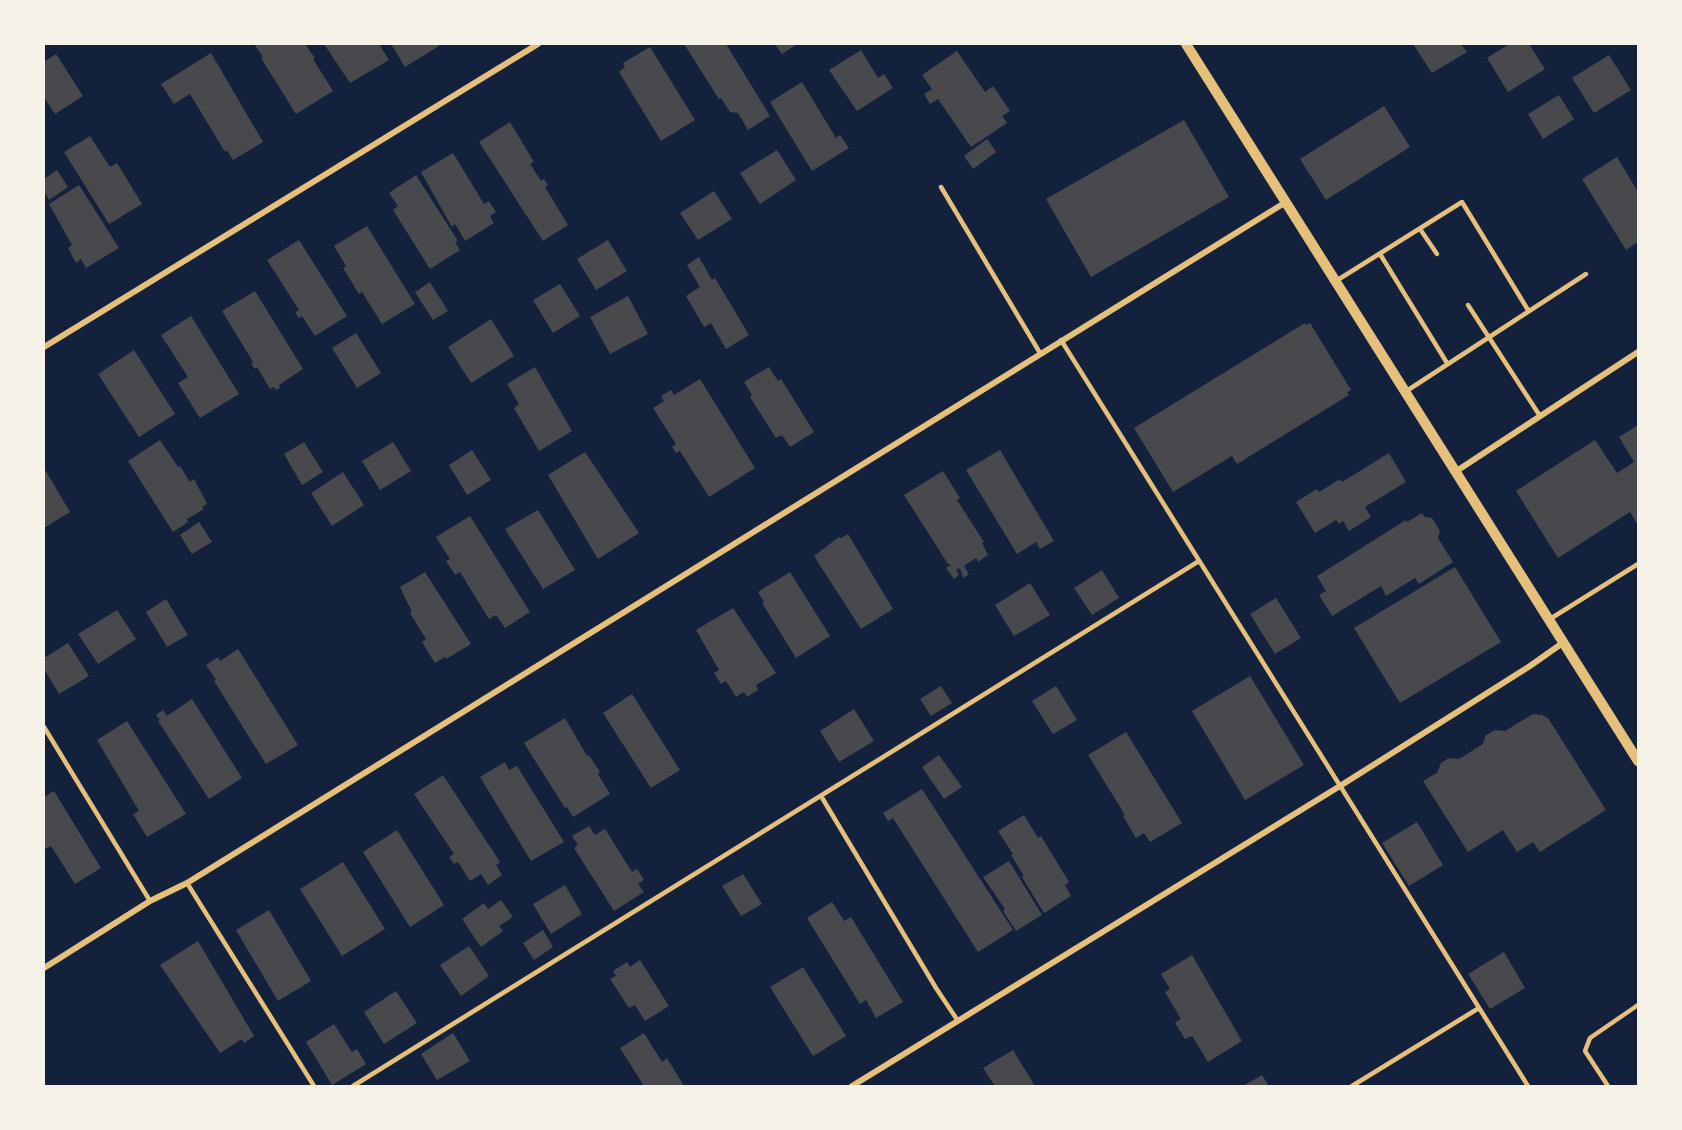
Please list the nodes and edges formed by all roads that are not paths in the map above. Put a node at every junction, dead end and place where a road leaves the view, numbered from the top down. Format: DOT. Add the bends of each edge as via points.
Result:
graph roads {
  1 [pos="538,44"];
  2 [pos="1186,44"];
  3 [pos="941,187"];
  4 [pos="1286,202"];
  5 [pos="1420,229"];
  6 [pos="1380,254"];
  7 [pos="1437,254"];
  8 [pos="1586,274"];
  9 [pos="1336,282"];
  10 [pos="1468,305"];
  11 [pos="1528,310"];
  12 [pos="1488,336"];
  13 [pos="1061,340"];
  14 [pos="44,347"];
  15 [pos="1638,352"];
  16 [pos="1040,353"];
  17 [pos="1447,363"];
  18 [pos="1405,392"];
  19 [pos="1540,417"];
  20 [pos="1455,472"];
  21 [pos="1199,561"];
  22 [pos="1638,564"];
  23 [pos="1550,619"];
  24 [pos="1564,642"];
  25 [pos="44,728"];
  26 [pos="1637,756"];
  27 [pos="1340,786"];
  28 [pos="820,796"];
  29 [pos="187,883"];
  30 [pos="150,902"];
  31 [pos="44,968"];
  32 [pos="1638,1005"];
  33 [pos="1479,1008"];
  34 [pos="958,1021"];
  35 [pos="314,1086"];
  36 [pos="353,1086"];
  37 [pos="852,1086"];
  38 [pos="1352,1086"];
  39 [pos="1528,1086"];
  40 [pos="1608,1086"];
  1 -- 14 [label="street"];
  2 -- 4 [label="street"];
  3 -- 16 [label="lane"];
  4 -- 9 [label="street"];
  4 -- 13 [label="street"];
  5 -- 6 [label="lane"];
  5 -- 7 [label="lane"];
  5 -- 11 [label="lane" via="1462,202"];
  6 -- 9 [label="lane"];
  6 -- 17 [label="lane"];
  8 -- 11 [label="lane"];
  9 -- 18 [label="street"];
  10 -- 12 [label="lane"];
  11 -- 12 [label="lane"];
  12 -- 17 [label="lane"];
  12 -- 19 [label="lane"];
  13 -- 16 [label="street"];
  13 -- 21 [label="lane"];
  15 -- 19 [label="street"];
  16 -- 29 [label="street"];
  17 -- 18 [label="lane"];
  18 -- 20 [label="street"];
  19 -- 20 [label="street"];
  20 -- 23 [label="street"];
  21 -- 27 [label="lane"];
  21 -- 28 [label="lane"];
  22 -- 23 [label="lane"];
  23 -- 24 [label="street"];
  24 -- 26 [label="street"];
  24 -- 27 [label="street"];
  25 -- 30 [label="lane"];
  27 -- 33 [label="lane"];
  27 -- 34 [label="street"];
  28 -- 34 [label="lane"];
  28 -- 36 [label="lane"];
  29 -- 30 [label="street"];
  29 -- 35 [label="lane"];
  30 -- 31 [label="street"];
  32 -- 40 [label="lane" via="1590,1038 1585,1051"];
  33 -- 38 [label="lane"];
  33 -- 39 [label="lane"];
  34 -- 37 [label="street"];
}
